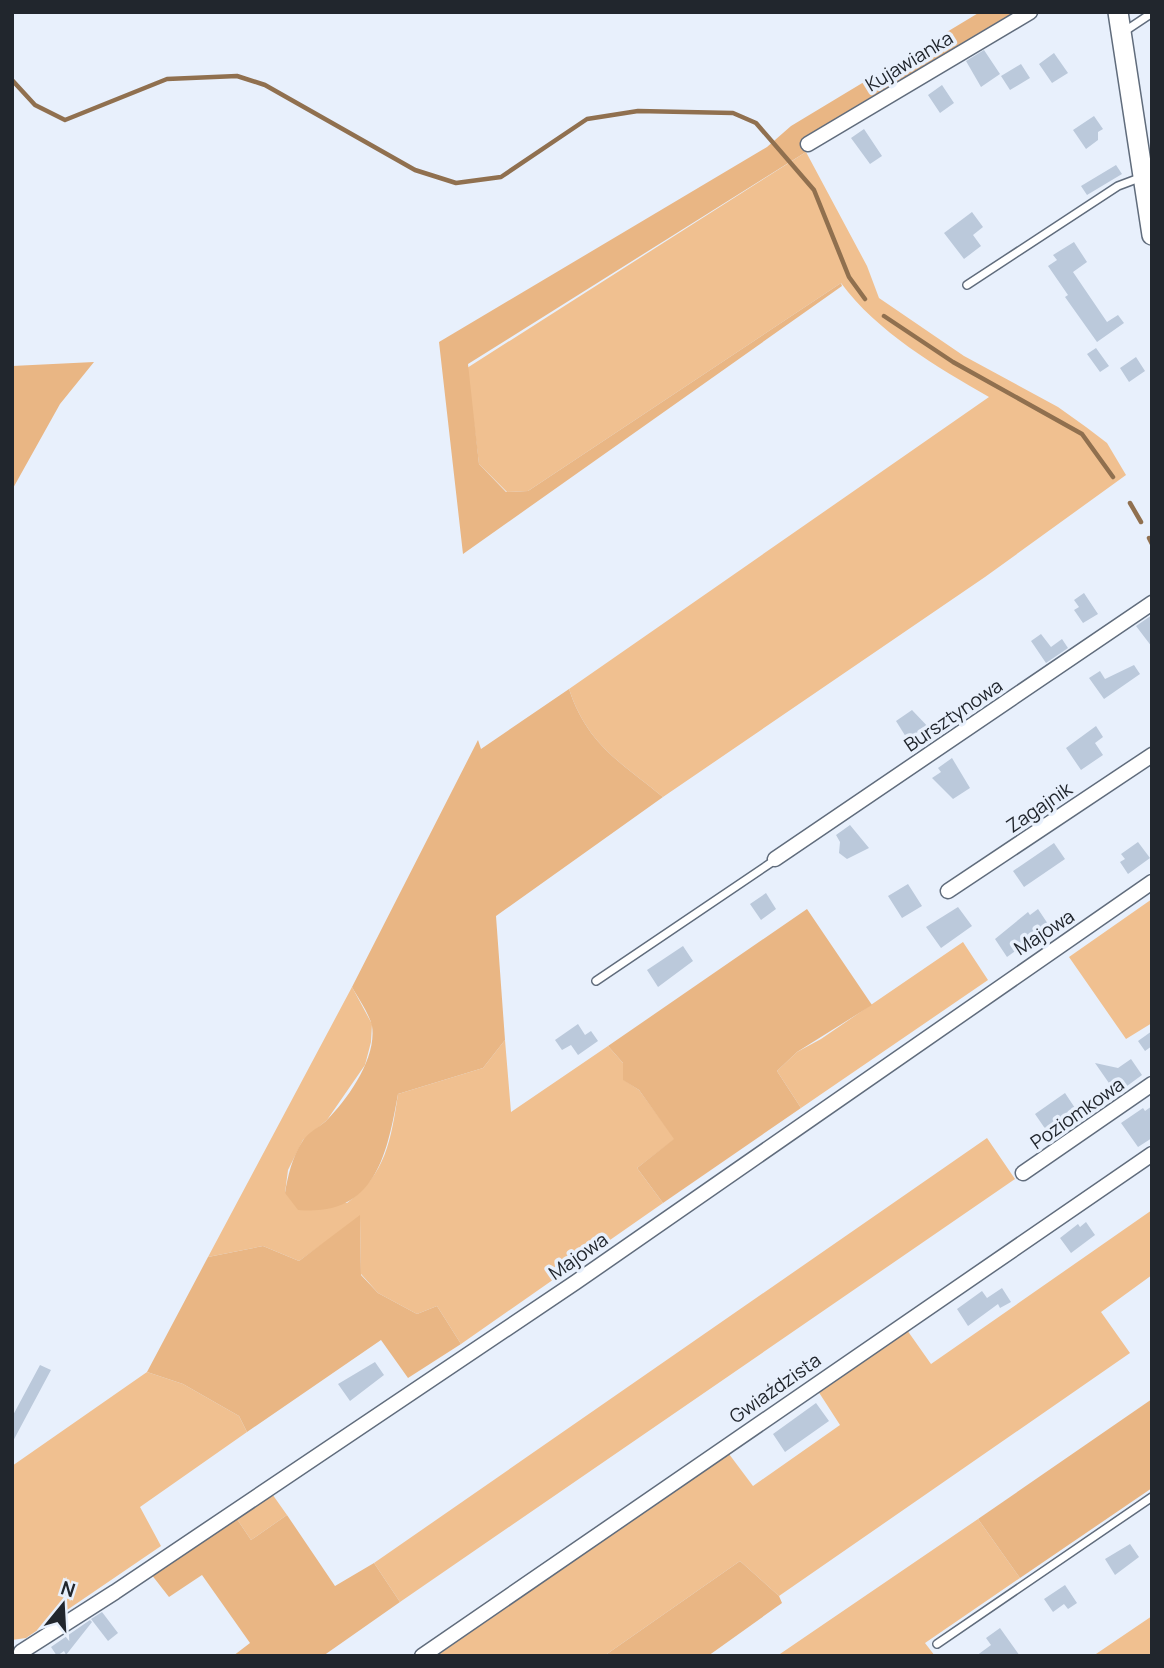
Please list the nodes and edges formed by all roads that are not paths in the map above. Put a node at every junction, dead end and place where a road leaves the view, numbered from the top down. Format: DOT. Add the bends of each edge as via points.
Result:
graph roads {
  1 [pos="1030,12"];
  2 [pos="1118,12"];
  3 [pos="1152,13"];
  4 [pos="1121,33"];
  5 [pos="808,144"];
  6 [pos="1143,177"];
  7 [pos="1152,235"];
  8 [pos="967,285"];
  9 [pos="1152,603"];
  10 [pos="1152,755"];
  11 [pos="775,859"];
  12 [pos="1152,882"];
  13 [pos="948,891"];
  14 [pos="596,981"];
  15 [pos="1152,1084"];
  16 [pos="1152,1154"];
  17 [pos="1023,1173"];
  18 [pos="1152,1497"];
  19 [pos="937,1644"];
  20 [pos="19,1652"];
  21 [pos="422,1656"];
  1 -- 5 [label="street, Kujawianka"];
  2 -- 4 [label="main road"];
  3 -- 4 [label="lane"];
  4 -- 6 [label="main road"];
  6 -- 7 [label="main road"];
  6 -- 8 [label="lane" via="1118,186"];
  9 -- 11 [label="street, Bursztynowa"];
  10 -- 13 [label="street, Zagajnik"];
  11 -- 14 [label="lane"];
  12 -- 20 [label="street, Majowa" via="564,1289 127,1585"];
  15 -- 17 [label="street, Poziomkowa"];
  16 -- 21 [label="street, Gwiaździsta"];
  18 -- 19 [label="lane"];
}
